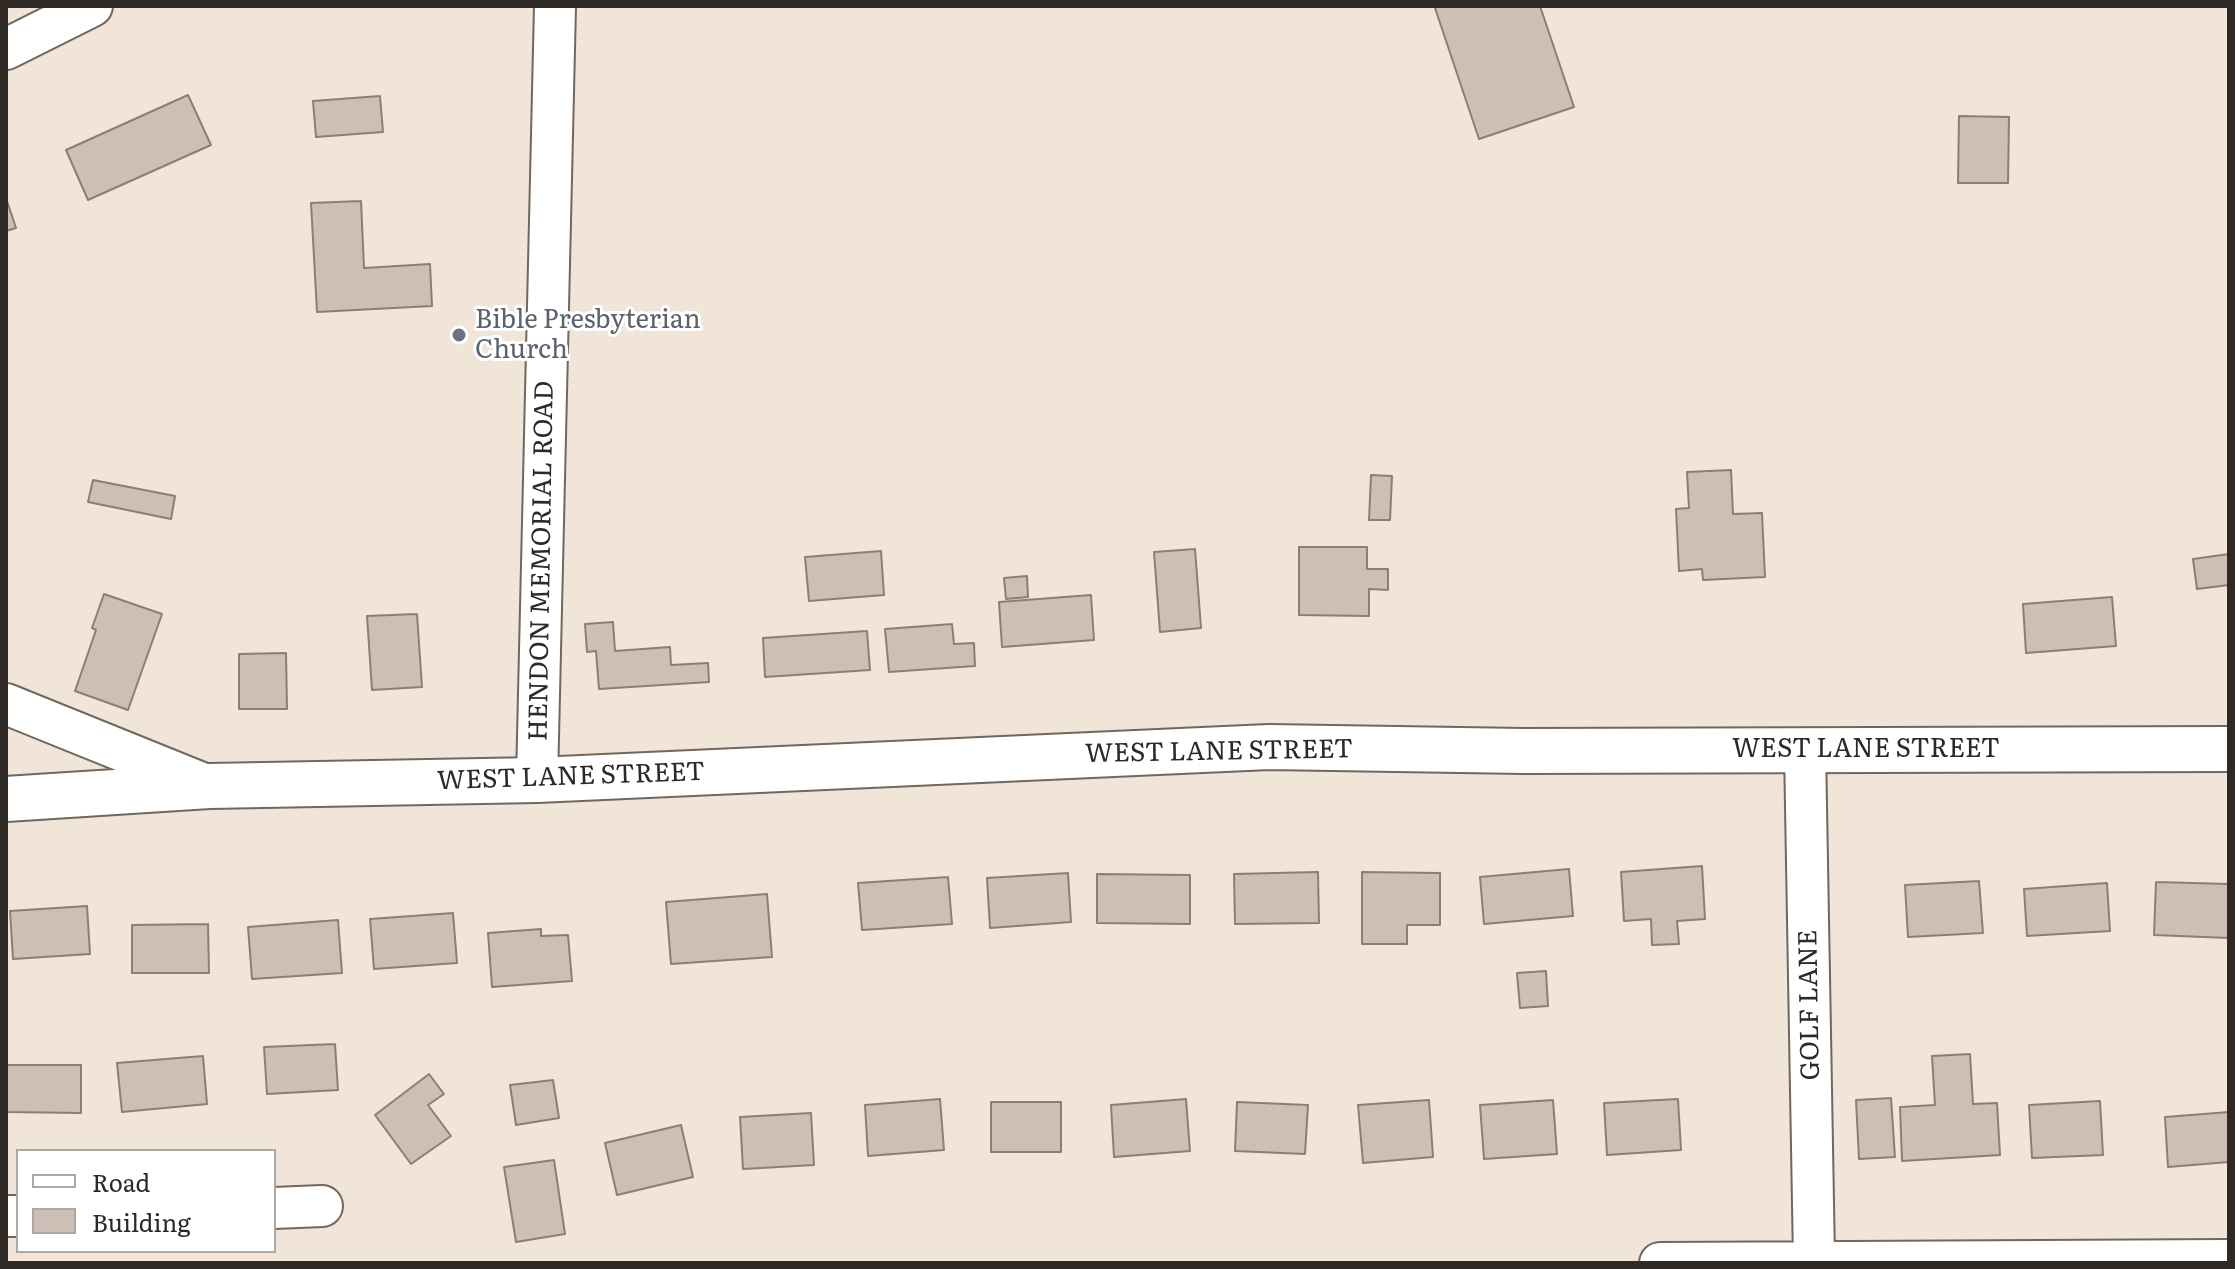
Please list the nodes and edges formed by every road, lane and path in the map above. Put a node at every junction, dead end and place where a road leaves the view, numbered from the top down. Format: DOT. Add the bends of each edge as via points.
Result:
graph roads {
  1 [pos="92,6"];
  2 [pos="555,6"];
  3 [pos="6,49"];
  4 [pos="6,704"];
  5 [pos="1805,749"];
  6 [pos="2229,749"];
  7 [pos="537,780"];
  8 [pos="209,786"];
  9 [pos="6,799"];
  10 [pos="322,1206"];
  11 [pos="276,1208"];
  12 [pos="2229,1260"];
  13 [pos="1806,1261"];
  14 [pos="1660,1263"];
  1 -- 3 [label="street"];
  2 -- 7 [label="street, HENDON MEMORIAL ROAD"];
  4 -- 8 [label="street"];
  5 -- 6 [label="street, WEST LANE STREET"];
  5 -- 7 [label="street, WEST LANE STREET" via="1269,747"];
  5 -- 13 [label="street, GOLF LANE"];
  7 -- 8 [label="street, WEST LANE STREET"];
  8 -- 9 [label="street, WEST LANE STREET"];
  10 -- 11 [label="street"];
  12 -- 13 [label="street"];
  13 -- 14 [label="street"];
}
